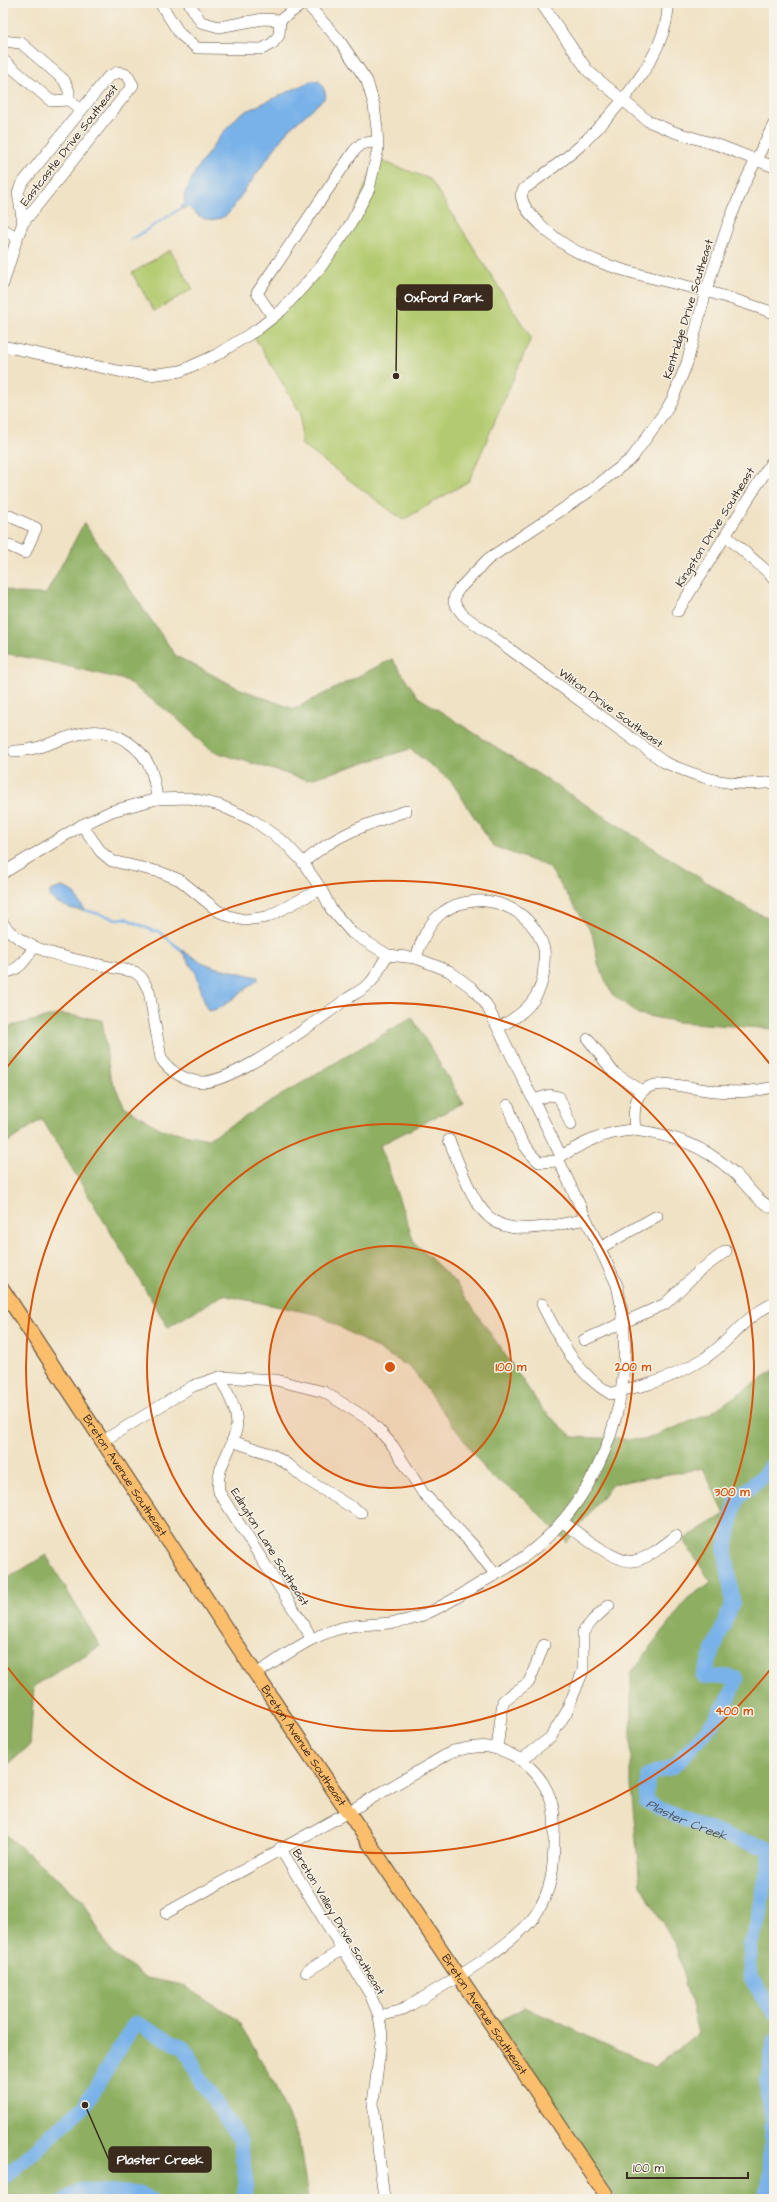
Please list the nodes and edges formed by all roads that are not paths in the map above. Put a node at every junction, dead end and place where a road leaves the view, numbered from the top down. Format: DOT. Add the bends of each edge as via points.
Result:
graph roads {
  1 [pos="160,3"];
  2 [pos="189,3"];
  3 [pos="305,3"];
  4 [pos="541,3"];
  5 [pos="668,3"];
  6 [pos="280,20"];
  7 [pos="3,41"];
  8 [pos="3,60"];
  9 [pos="69,100"];
  10 [pos="622,101"];
  11 [pos="81,110"];
  12 [pos="774,124"];
  13 [pos="378,141"];
  14 [pos="756,159"];
  15 [pos="774,167"];
  16 [pos="23,223"];
  17 [pos="3,229"];
  18 [pos="17,238"];
  19 [pos="3,284"];
  20 [pos="706,291"];
  21 [pos="774,313"];
  22 [pos="273,317"];
  23 [pos="3,346"];
  24 [pos="774,458"];
  25 [pos="3,513"];
  26 [pos="726,536"];
  27 [pos="3,543"];
  28 [pos="774,580"];
  29 [pos="454,603"];
  30 [pos="678,611"];
  31 [pos="14,751"];
  32 [pos="774,782"];
  33 [pos="158,799"];
  34 [pos="406,811"];
  35 [pos="82,825"];
  36 [pos="303,863"];
  37 [pos="4,870"];
  38 [pos="321,889"];
  39 [pos="3,924"];
  40 [pos="34,947"];
  41 [pos="388,954"];
  42 [pos="416,958"];
  43 [pos="3,972"];
  44 [pos="499,1027"];
  45 [pos="588,1039"];
  46 [pos="774,1087"];
  47 [pos="642,1091"];
  48 [pos="534,1100"];
  49 [pos="508,1106"];
  50 [pos="571,1125"];
  51 [pos="636,1130"];
  52 [pos="449,1140"];
  53 [pos="560,1159"];
  54 [pos="774,1208"];
  55 [pos="657,1216"];
  56 [pos="586,1219"];
  57 [pos="600,1248"];
  58 [pos="726,1251"];
  59 [pos="3,1290"];
  60 [pos="774,1303"];
  61 [pos="542,1304"];
  62 [pos="623,1322"];
  63 [pos="584,1340"];
  64 [pos="220,1377"];
  65 [pos="622,1390"];
  66 [pos="102,1441"];
  67 [pos="232,1441"];
  68 [pos="361,1513"];
  69 [pos="562,1521"];
  70 [pos="676,1536"];
  71 [pos="495,1574"];
  72 [pos="609,1605"];
  73 [pos="310,1639"];
  74 [pos="544,1646"];
  75 [pos="256,1674"];
  76 [pos="497,1750"];
  77 [pos="521,1760"];
  78 [pos="348,1812"];
  79 [pos="280,1848"];
  80 [pos="166,1913"];
  81 [pos="343,1949"];
  82 [pos="306,1972"];
  83 [pos="458,1975"];
  84 [pos="379,2016"];
  85 [pos="384,2199"];
  86 [pos="608,2199"];
  1 -- 6 [label="street" via="180,34 197,48 204,49 262,49 273,43 279,35"];
  2 -- 6 [label="street" via="201,22 219,27 263,19"];
  3 -- 6 [label="street"];
  3 -- 13 [label="street" via="339,40 367,81 374,105"];
  4 -- 10 [label="street" via="588,71"];
  5 -- 10 [label="street" via="669,17 656,50"];
  7 -- 9 [label="street" via="21,43 64,80 69,91"];
  8 -- 9 [label="street" via="51,101"];
  9 -- 11 [label="street, Eastcastle Drive Southeast"];
  10 -- 14 [label="street" via="648,121"];
  10 -- 20 [label="street" via="580,146 524,189 521,195 528,212 560,242 598,262"];
  11 -- 16 [label="street, Eastcastle Drive Southeast" via="21,185 18,193"];
  11 -- 16 [label="street, Eastcastle Drive Southeast" via="108,77 122,72 130,79 133,85"];
  12 -- 14 [label="street, Kentridge Drive Southeast"];
  13 -- 22 [label="street" via="369,189 350,225 320,268"];
  13 -- 22 [label="street" via="361,144 354,151 257,293"];
  14 -- 15 [label="street"];
  14 -- 20 [label="street, Kentridge Drive Southeast" via="728,224"];
  16 -- 18 [label="street, Eastcastle Drive Southeast"];
  17 -- 18 [label="street"];
  18 -- 19 [label="street, Eastcastle Drive Southeast"];
  20 -- 21 [label="street"];
  20 -- 29 [label="street, Kentridge Drive Southeast" via="687,363 673,398 632,458 587,493 488,559 459,589"];
  22 -- 23 [label="street" via="234,346 216,355 181,371 149,375 118,371"];
  24 -- 26 [label="street, Kingston Drive Southeast"];
  25 -- 27 [label="street" via="36,528 24,553"];
  26 -- 28 [label="street"];
  26 -- 30 [label="street, Kingston Drive Southeast"];
  29 -- 32 [label="street, Wilton Drive Southeast" via="462,614 664,762 696,776 730,784 753,785"];
  31 -- 33 [label="street" via="32,749 85,732 113,734 136,748 146,758 155,777"];
  33 -- 35 [label="street" via="112,811"];
  33 -- 36 [label="street" via="189,798 219,805 253,820 285,843"];
  34 -- 36 [label="street" via="343,834 321,847"];
  35 -- 37 [label="street"];
  35 -- 38 [label="street" via="101,852 112,861 160,872 180,880 218,911 229,916 244,920 267,917"];
  36 -- 38 [label="street"];
  38 -- 41 [label="street" via="331,909 352,933"];
  39 -- 40 [label="street" via="7,930"];
  40 -- 41 [label="street" via="56,955 135,972 150,991 159,1051 164,1064 176,1074 205,1082 232,1074 320,1020 372,982"];
  40 -- 43 [label="street" via="20,966"];
  41 -- 42 [label="street"];
  42 -- 44 [label="street" via="449,971 472,988 486,1004"];
  42 -- 44 [label="street" via="430,925 443,912 466,901 494,901 516,911 532,926 544,950 544,974 540,990 527,1010"];
  44 -- 48 [label="street"];
  45 -- 47 [label="street" via="614,1073"];
  46 -- 47 [label="street" via="717,1092 657,1083"];
  47 -- 51 [label="street" via="634,1118"];
  48 -- 50 [label="street" via="550,1094 559,1097"];
  48 -- 53 [label="street"];
  49 -- 53 [label="street" via="521,1143 528,1152 539,1162"];
  51 -- 53 [label="street" via="621,1130 591,1139"];
  51 -- 54 [label="street" via="676,1137 690,1143 717,1159 763,1203"];
  52 -- 56 [label="street" via="470,1192 481,1211 492,1221 519,1230"];
  53 -- 56 [label="street"];
  55 -- 57 [label="street"];
  56 -- 57 [label="street"];
  57 -- 62 [label="street" via="617,1286 622,1303"];
  58 -- 62 [label="street" via="698,1272 666,1304"];
  59 -- 66 [label="main road, Breton Avenue Southeast"];
  60 -- 65 [label="street" via="750,1317 718,1348 692,1365 670,1376"];
  61 -- 65 [label="street" via="570,1355 588,1378 611,1394"];
  62 -- 63 [label="street"];
  62 -- 65 [label="street" via="625,1370"];
  64 -- 66 [label="street" via="193,1386"];
  64 -- 67 [label="street, Edington Lane Southeast" via="236,1418"];
  64 -- 71 [label="street" via="276,1380 324,1392 368,1419 392,1446 423,1493 472,1544"];
  65 -- 69 [label="street" via="615,1422 601,1461"];
  66 -- 75 [label="main road, Breton Avenue Southeast"];
  67 -- 68 [label="street" via="273,1455 304,1478"];
  67 -- 73 [label="street, Edington Lane Southeast" via="219,1472 219,1492"];
  69 -- 70 [label="street" via="609,1554 628,1562 657,1551"];
  69 -- 71 [label="street" via="525,1556"];
  71 -- 73 [label="street" via="435,1610 418,1617 400,1622 333,1630"];
  72 -- 77 [label="street" via="583,1632 583,1670 566,1713 550,1738"];
  73 -- 75 [label="street"];
  74 -- 76 [label="street" via="529,1682 503,1701"];
  75 -- 78 [label="main road, Breton Avenue Southeast"];
  76 -- 77 [label="street"];
  76 -- 78 [label="street" via="489,1747 453,1751"];
  77 -- 83 [label="street" via="536,1771 547,1787 554,1809 552,1883 536,1914 521,1931"];
  78 -- 79 [label="street"];
  78 -- 83 [label="main road, Breton Avenue Southeast"];
  79 -- 80 [label="street"];
  79 -- 81 [label="street, Breton Valley Drive Southeast"];
  81 -- 82 [label="street"];
  81 -- 84 [label="street, Breton Valley Drive Southeast" via="370,1994"];
  83 -- 84 [label="street" via="400,2011"];
  83 -- 86 [label="main road, Breton Avenue Southeast"];
  84 -- 85 [label="street, Breton Valley Drive Southeast" via="382,2036 373,2103"];
}
